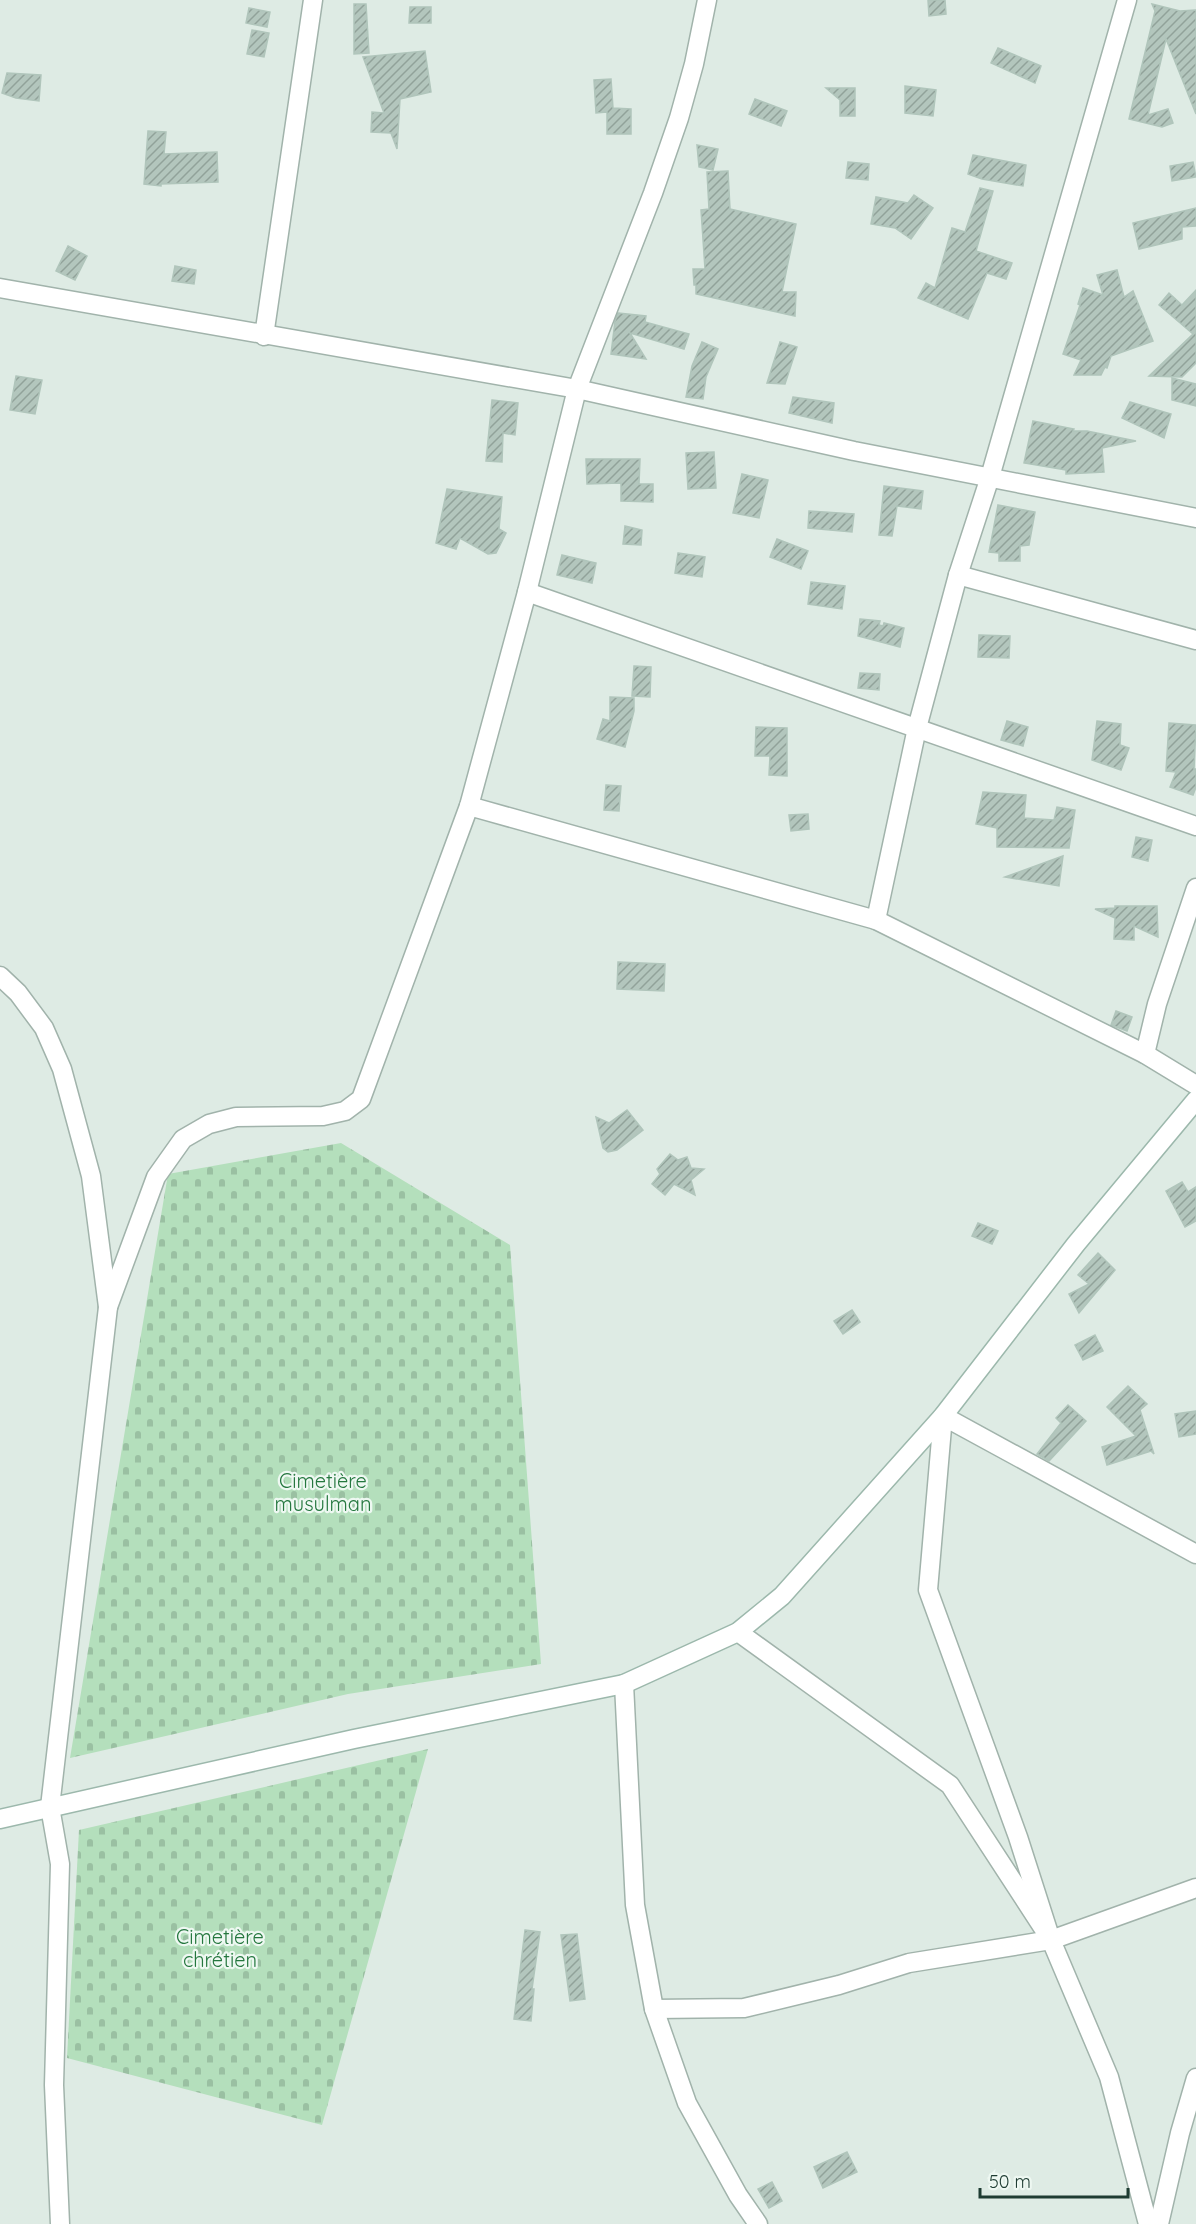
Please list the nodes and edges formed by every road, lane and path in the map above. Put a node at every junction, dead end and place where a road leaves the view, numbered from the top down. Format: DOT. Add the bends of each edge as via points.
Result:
graph roads {
  1 [pos="313,0"];
  2 [pos="707,0"];
  3 [pos="1127,0"];
  4 [pos="0,288"];
  5 [pos="264,336"];
  6 [pos="577,389"];
  7 [pos="990,477"];
  8 [pos="1196,518"];
  9 [pos="958,575"];
  10 [pos="526,592"];
  11 [pos="1196,640"];
  12 [pos="917,728"];
  13 [pos="469,807"];
  14 [pos="1196,826"];
  15 [pos="1196,888"];
  16 [pos="876,920"];
  17 [pos="0,976"];
  18 [pos="1145,1054"];
  19 [pos="1196,1085"];
  20 [pos="1196,1100"];
  21 [pos="108,1307"];
  22 [pos="943,1416"];
  23 [pos="1196,1554"];
  24 [pos="738,1632"];
  25 [pos="624,1684"];
  26 [pos="50,1807"];
  27 [pos="0,1819"];
  28 [pos="1196,1888"];
  29 [pos="1051,1940"];
  30 [pos="654,2009"];
  31 [pos="1196,2078"];
  32 [pos="60,2224"];
  33 [pos="758,2224"];
  34 [pos="1148,2224"];
  35 [pos="1159,2224"];
  1 -- 5 [label="street"];
  2 -- 6 [label="street" via="679,118"];
  3 -- 7 [label="street"];
  4 -- 5 [label="street"];
  5 -- 6 [label="street"];
  6 -- 7 [label="street"];
  6 -- 10 [label="street"];
  7 -- 8 [label="street"];
  7 -- 9 [label="street"];
  9 -- 11 [label="street"];
  9 -- 12 [label="street"];
  10 -- 12 [label="street"];
  10 -- 13 [label="street"];
  12 -- 14 [label="street"];
  12 -- 16 [label="street"];
  13 -- 16 [label="street"];
  13 -- 21 [label="street" via="361,1100 345,1111 323,1116 237,1117 209,1124 183,1139 156,1177"];
  15 -- 18 [label="street" via="1157,1004"];
  16 -- 18 [label="street"];
  17 -- 21 [label="street" via="44,1028 62,1069 91,1176"];
  18 -- 19 [label="street"];
  20 -- 22 [label="street" via="1076,1244"];
  21 -- 26 [label="street"];
  22 -- 23 [label="street"];
  22 -- 24 [label="street" via="782,1596"];
  22 -- 29 [label="street" via="928,1590 1018,1837"];
  24 -- 25 [label="street"];
  24 -- 29 [label="street" via="950,1785"];
  25 -- 26 [label="street"];
  25 -- 30 [label="street" via="635,1905"];
  26 -- 27 [label="street"];
  26 -- 32 [label="street" via="60,1864 54,2085"];
  28 -- 29 [label="street"];
  29 -- 30 [label="street" via="909,1963 744,2008"];
  29 -- 34 [label="street" via="1109,2077"];
  30 -- 33 [label="street" via="687,2103"];
  31 -- 35 [label="street"];
}
